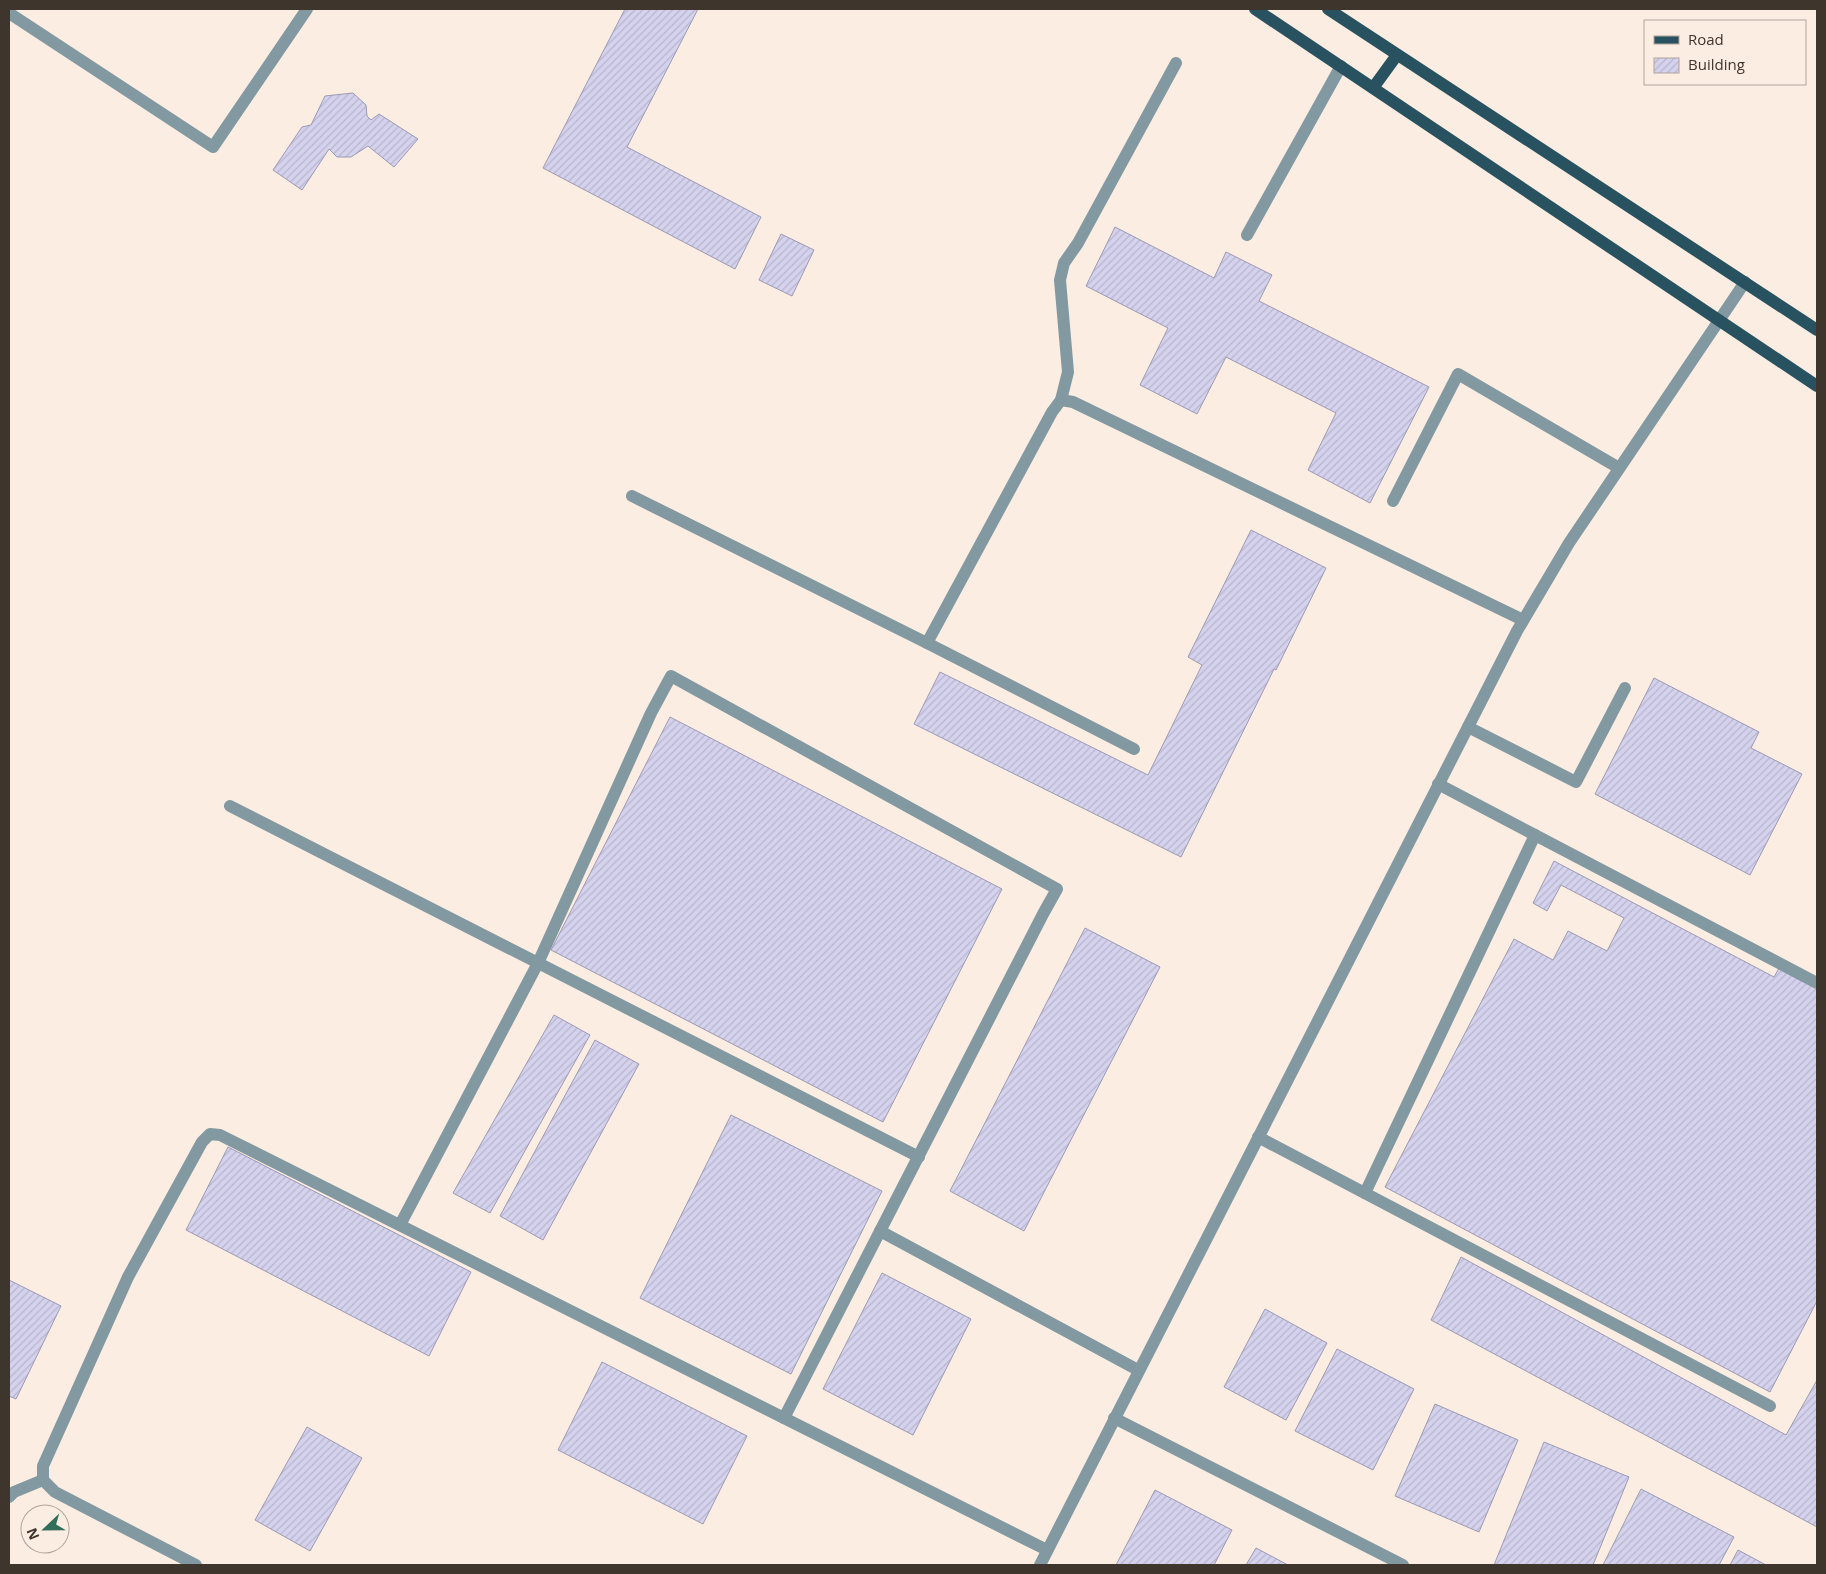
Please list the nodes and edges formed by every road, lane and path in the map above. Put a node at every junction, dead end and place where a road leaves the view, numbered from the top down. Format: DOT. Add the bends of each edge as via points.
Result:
graph roads {
  1 [pos="307,9"];
  2 [pos="1255,9"];
  3 [pos="1328,9"];
  4 [pos="9,12"];
  5 [pos="1398,55"];
  6 [pos="1176,63"];
  7 [pos="1340,66"];
  8 [pos="1373,88"];
  9 [pos="1247,234"];
  10 [pos="1745,282"];
  11 [pos="1718,320"];
  12 [pos="1817,330"];
  13 [pos="1817,386"];
  14 [pos="1061,400"];
  15 [pos="1620,468"];
  16 [pos="632,496"];
  17 [pos="1393,501"];
  18 [pos="1523,620"];
  19 [pos="927,643"];
  20 [pos="1626,688"];
  21 [pos="1468,727"];
  22 [pos="1134,749"];
  23 [pos="1438,784"];
  24 [pos="230,806"];
  25 [pos="1535,835"];
  26 [pos="538,963"];
  27 [pos="1817,983"];
  28 [pos="1258,1137"];
  29 [pos="919,1157"];
  30 [pos="1365,1194"];
  31 [pos="400,1225"];
  32 [pos="880,1232"];
  33 [pos="1138,1370"];
  34 [pos="1770,1406"];
  35 [pos="784,1418"];
  36 [pos="1114,1418"];
  37 [pos="43,1480"];
  38 [pos="9,1497"];
  39 [pos="1048,1550"];
  40 [pos="196,1565"];
  41 [pos="1040,1565"];
  42 [pos="1403,1565"];
  1 -- 4 [label="street" via="213,147"];
  2 -- 7 [label="main road"];
  3 -- 5 [label="main road"];
  5 -- 8 [label="main road"];
  5 -- 10 [label="main road"];
  6 -- 14 [label="street" via="1064,263 1060,280 1068,372"];
  7 -- 8 [label="main road"];
  7 -- 9 [label="street"];
  8 -- 11 [label="main road"];
  10 -- 11 [label="street"];
  10 -- 12 [label="main road"];
  11 -- 13 [label="main road"];
  11 -- 15 [label="street"];
  14 -- 18 [label="street" via="1073,402"];
  14 -- 19 [label="street"];
  15 -- 17 [label="street" via="1458,374"];
  15 -- 18 [label="street" via="1569,543"];
  16 -- 19 [label="street"];
  18 -- 21 [label="street"];
  19 -- 22 [label="street"];
  20 -- 21 [label="street" via="1576,782"];
  21 -- 23 [label="street"];
  23 -- 25 [label="street"];
  23 -- 28 [label="street"];
  24 -- 26 [label="street"];
  25 -- 27 [label="street"];
  25 -- 30 [label="street"];
  26 -- 29 [label="street"];
  26 -- 29 [label="street" via="651,713 671,676 1057,889"];
  26 -- 31 [label="street"];
  28 -- 30 [label="street"];
  28 -- 33 [label="street"];
  29 -- 32 [label="street"];
  30 -- 34 [label="street"];
  31 -- 35 [label="street"];
  31 -- 37 [label="street" via="220,1135 210,1134 202,1142 128,1277 43,1466"];
  32 -- 33 [label="street"];
  32 -- 35 [label="street"];
  33 -- 36 [label="street"];
  35 -- 39 [label="street"];
  36 -- 39 [label="street"];
  36 -- 42 [label="street"];
  37 -- 38 [label="street"];
  37 -- 40 [label="street" via="55,1492"];
  39 -- 41 [label="street"];
}
